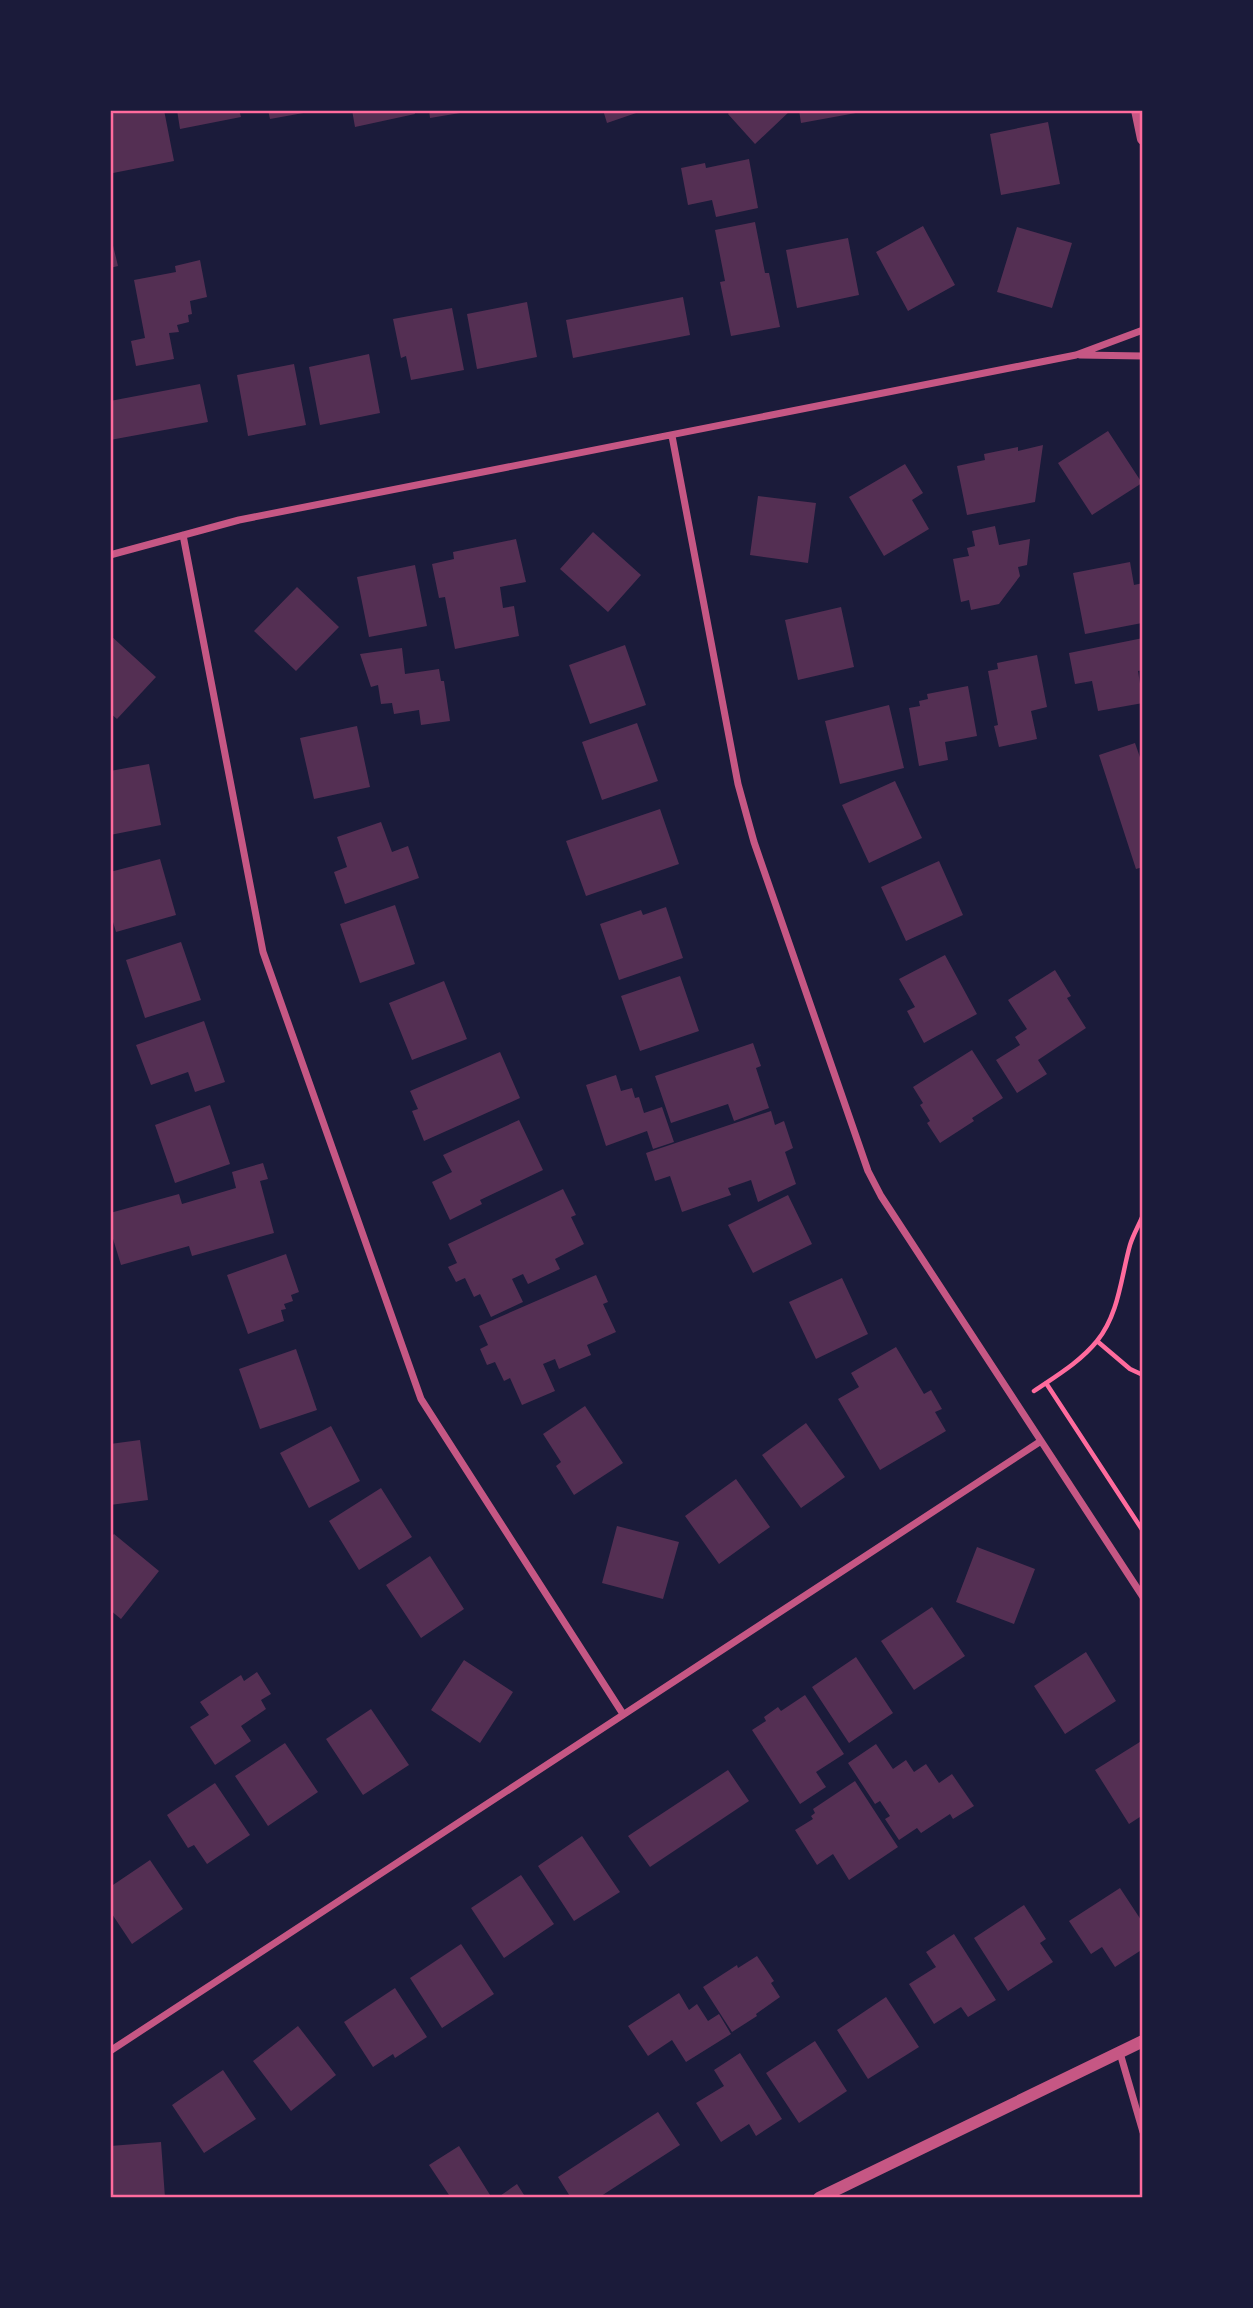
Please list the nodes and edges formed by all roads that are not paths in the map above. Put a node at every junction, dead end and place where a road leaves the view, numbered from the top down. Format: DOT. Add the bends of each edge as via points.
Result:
graph roads {
  1 [pos="1137,110"];
  2 [pos="1143,139"];
  3 [pos="1143,330"];
  4 [pos="1076,355"];
  5 [pos="1143,356"];
  6 [pos="673,436"];
  7 [pos="183,535"];
  8 [pos="110,555"];
  9 [pos="1041,1441"];
  10 [pos="1143,1597"];
  11 [pos="623,1714"];
  12 [pos="1143,2041"];
  13 [pos="110,2051"];
  14 [pos="1120,2053"];
  15 [pos="1143,2132"];
  16 [pos="820,2198"];
  1 -- 2 [label="street"];
  3 -- 4 [label="street"];
  4 -- 5 [label="street"];
  4 -- 6 [label="street"];
  6 -- 7 [label="street" via="239,520"];
  6 -- 9 [label="street" via="738,784 868,1171"];
  7 -- 8 [label="street"];
  7 -- 11 [label="street" via="263,952 421,1399"];
  9 -- 10 [label="street"];
  9 -- 11 [label="street"];
  11 -- 13 [label="street"];
  12 -- 14 [label="street"];
  14 -- 15 [label="street"];
  14 -- 16 [label="street"];
}
